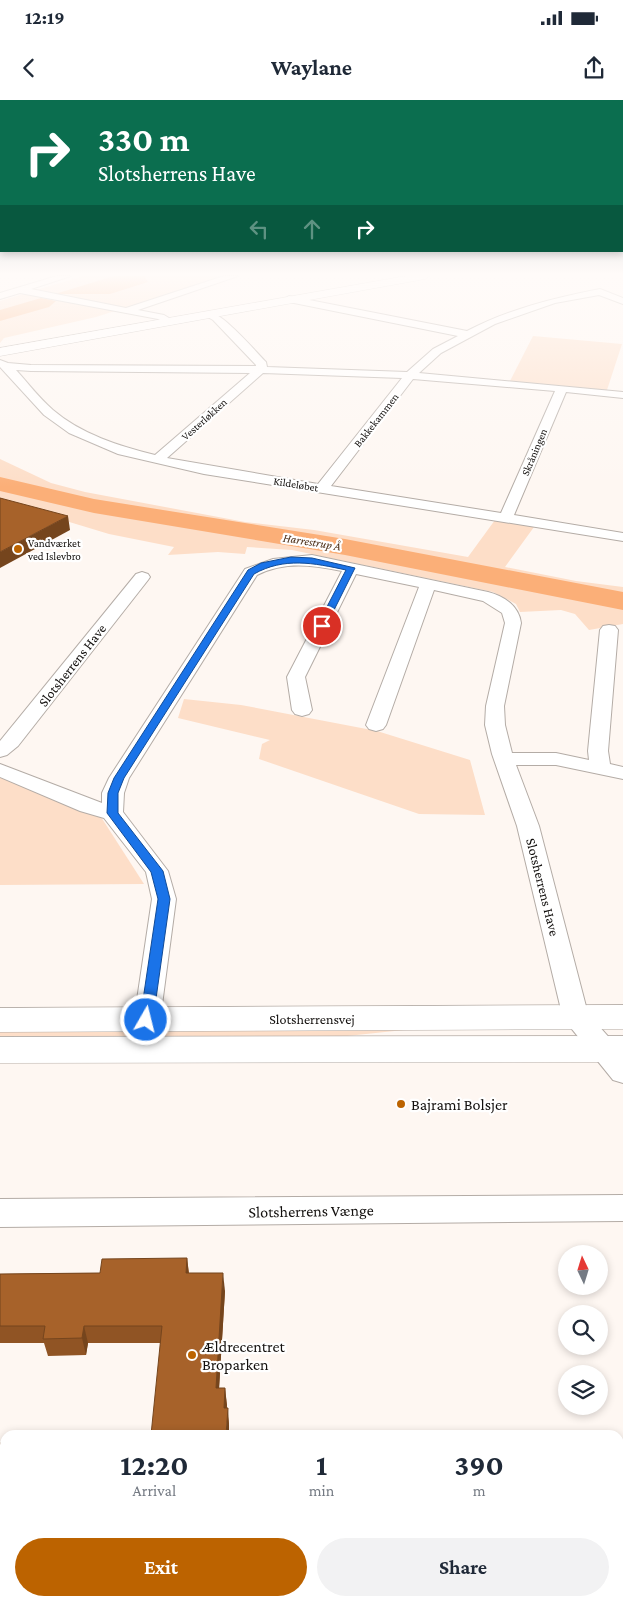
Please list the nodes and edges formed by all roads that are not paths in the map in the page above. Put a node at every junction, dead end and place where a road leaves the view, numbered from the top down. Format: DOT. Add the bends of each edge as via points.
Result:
graph roads {
  1 [pos="31,346"];
  2 [pos="244,346"];
  3 [pos="445,346"];
  4 [pos="0,352"];
  5 [pos="3,364"];
  6 [pos="260,370"];
  7 [pos="410,375"];
  8 [pos="562,388"];
  9 [pos="623,395"];
  10 [pos="157,460"];
  11 [pos="322,488"];
  12 [pos="506,517"];
  13 [pos="623,537"];
  14 [pos="351,568"];
  15 [pos="142,577"];
  16 [pos="428,584"];
  17 [pos="609,630"];
  18 [pos="302,710"];
  19 [pos="376,725"];
  20 [pos="0,751"];
  21 [pos="505,759"];
  22 [pos="600,768"];
  23 [pos="0,770"];
  24 [pos="623,773"];
  25 [pos="112,813"];
  26 [pos="623,1017"];
  27 [pos="576,1018"];
  28 [pos="0,1020"];
  29 [pos="146,1020"];
  30 [pos="0,1050"];
  31 [pos="617,1057"];
  32 [pos="623,1208"];
  33 [pos="0,1213"];
  1 -- 4 [label="street"];
  2 -- 6 [label="street" via="262,364"];
  3 -- 7 [label="street, Bakkekammen"];
  5 -- 6 [label="street" via="31,368"];
  5 -- 10 [label="street, Kildeløbet" via="48,412 73,430 123,451"];
  6 -- 7 [label="street"];
  6 -- 10 [label="street, Vesterløkken"];
  7 -- 8 [label="street"];
  7 -- 11 [label="street, Bakkekammen"];
  8 -- 9 [label="street"];
  8 -- 12 [label="street, Skråningen"];
  10 -- 11 [label="street, Kildeløbet"];
  11 -- 12 [label="street, Kildeløbet"];
  12 -- 13 [label="street, Kildeløbet"];
  14 -- 16 [label="street, Slotsherrens Have"];
  14 -- 18 [label="street" via="296,677"];
  14 -- 25 [label="street, Slotsherrens Have" via="312,560 291,560 264,565 251,572 119,778 113,793"];
  15 -- 20 [label="street, Slotsherrens Have" via="11,742"];
  16 -- 19 [label="street"];
  16 -- 21 [label="street, Slotsherrens Have" via="488,597 504,605 512,615 494,725"];
  17 -- 22 [label="street" via="598,751"];
  21 -- 22 [label="street" via="556,759"];
  21 -- 27 [label="street, Slotsherrens Have" via="528,826"];
  22 -- 24 [label="street"];
  23 -- 25 [label="street"];
  25 -- 29 [label="street" via="157,871 164,899"];
  26 -- 27 [label="street, Slotsherrensvej"];
  27 -- 29 [label="street, Slotsherrensvej"];
  27 -- 31 [label="street"];
  28 -- 29 [label="street, Slotsherrensvej"];
  30 -- 31 [label="street"];
  32 -- 33 [label="street, Slotsherrens Vænge"];
}
